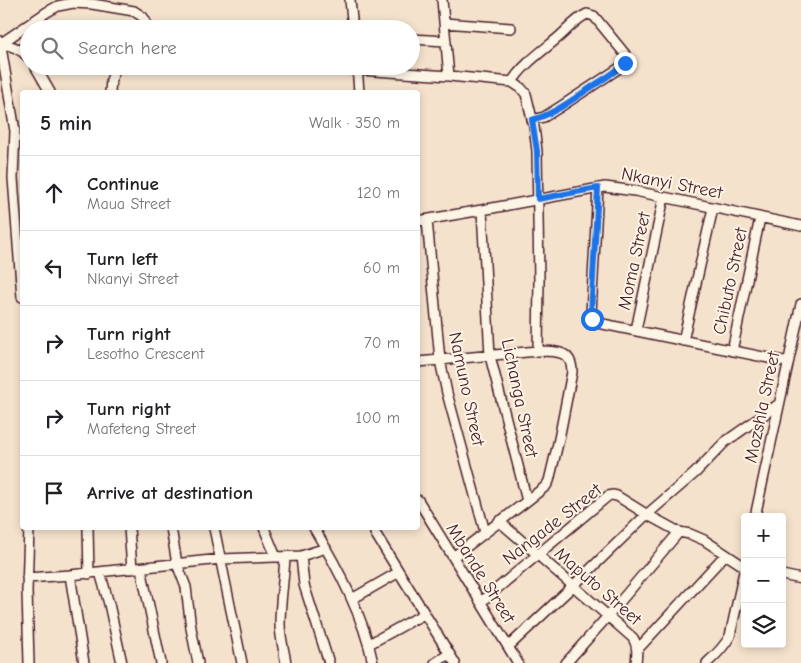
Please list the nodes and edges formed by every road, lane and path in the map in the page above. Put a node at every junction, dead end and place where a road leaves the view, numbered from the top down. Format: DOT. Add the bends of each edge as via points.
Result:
graph roads {
  1 [pos="350,0"];
  2 [pos="442,0"];
  3 [pos="67,2"];
  4 [pos="35,20"];
  5 [pos="145,20"];
  6 [pos="352,20"];
  7 [pos="444,24"];
  8 [pos="511,28"];
  9 [pos="20,30"];
  10 [pos="420,40"];
  11 [pos="446,41"];
  12 [pos="1,43"];
  13 [pos="20,50"];
  14 [pos="420,73"];
  15 [pos="40,75"];
  16 [pos="113,75"];
  17 [pos="358,75"];
  18 [pos="449,76"];
  19 [pos="512,82"];
  20 [pos="49,90"];
  21 [pos="110,90"];
  22 [pos="359,90"];
  23 [pos="532,120"];
  24 [pos="14,131"];
  25 [pos="20,140"];
  26 [pos="598,188"];
  27 [pos="664,197"];
  28 [pos="538,199"];
  29 [pos="713,208"];
  30 [pos="482,210"];
  31 [pos="760,218"];
  32 [pos="422,220"];
  33 [pos="801,226"];
  34 [pos="20,271"];
  35 [pos="800,309"];
  36 [pos="636,330"];
  37 [pos="683,341"];
  38 [pos="538,351"];
  39 [pos="732,351"];
  40 [pos="490,356"];
  41 [pos="440,360"];
  42 [pos="420,362"];
  43 [pos="788,362"];
  44 [pos="779,404"];
  45 [pos="527,501"];
  46 [pos="420,503"];
  47 [pos="756,513"];
  48 [pos="646,514"];
  49 [pos="499,521"];
  50 [pos="29,530"];
  51 [pos="88,530"];
  52 [pos="130,530"];
  53 [pos="171,530"];
  54 [pos="214,530"];
  55 [pos="265,530"];
  56 [pos="315,530"];
  57 [pos="485,532"];
  58 [pos="679,532"];
  59 [pos="375,533"];
  60 [pos="326,548"];
  61 [pos="538,555"];
  62 [pos="725,555"];
  63 [pos="301,556"];
  64 [pos="280,557"];
  65 [pos="453,557"];
  66 [pos="221,558"];
  67 [pos="177,564"];
  68 [pos="741,565"];
  69 [pos="137,568"];
  70 [pos="100,572"];
  71 [pos="399,572"];
  72 [pos="90,574"];
  73 [pos="70,575"];
  74 [pos="786,576"];
  75 [pos="27,578"];
  76 [pos="801,579"];
  77 [pos="741,585"];
  78 [pos="574,586"];
  79 [pos="352,599"];
  80 [pos="481,602"];
  81 [pos="424,614"];
  82 [pos="608,616"];
  83 [pos="369,644"];
  84 [pos="508,647"];
  85 [pos="637,650"];
  86 [pos="449,654"];
  87 [pos="29,663"];
  88 [pos="84,663"];
  89 [pos="122,663"];
  90 [pos="160,663"];
  91 [pos="198,663"];
  92 [pos="242,663"];
  93 [pos="286,663"];
  94 [pos="329,663"];
  95 [pos="373,663"];
  96 [pos="434,663"];
  97 [pos="455,663"];
  98 [pos="518,663"];
  99 [pos="566,663"];
  100 [pos="636,663"];
  101 [pos="707,663"];
  1 -- 6 [label="street"];
  2 -- 7 [label="street"];
  3 -- 4 [label="street"];
  3 -- 5 [label="street" via="134,12"];
  7 -- 8 [label="street"];
  7 -- 11 [label="street"];
  9 -- 12 [label="street"];
  10 -- 11 [label="street"];
  11 -- 18 [label="street"];
  12 -- 13 [label="street"];
  12 -- 24 [label="street"];
  14 -- 18 [label="street"];
  15 -- 20 [label="street"];
  16 -- 21 [label="street"];
  17 -- 22 [label="street"];
  18 -- 19 [label="street"];
  19 -- 23 [label="street" via="526,94"];
  19 -- 23 [label="street" via="525,65 587,14 594,16 625,54 626,60 621,67 544,117"];
  23 -- 28 [label="street" via="537,151"];
  24 -- 25 [label="street"];
  24 -- 34 [label="street" via="13,178"];
  26 -- 27 [label="street, Nkanyi Street" via="611,187"];
  26 -- 28 [label="street, Nkanyi Street"];
  26 -- 36 [label="street" via="592,319"];
  27 -- 29 [label="street, Nkanyi Street"];
  27 -- 36 [label="street, Moma Street"];
  28 -- 30 [label="street, Nkanyi Street"];
  28 -- 38 [label="street"];
  29 -- 31 [label="street, Nkanyi Street"];
  29 -- 37 [label="street"];
  30 -- 32 [label="street, Nkanyi Street"];
  30 -- 40 [label="street, Lichanga Street"];
  31 -- 33 [label="street, Nkanyi Street"];
  31 -- 39 [label="street, Chibuto Street"];
  32 -- 41 [label="street, Namuno Street"];
  35 -- 43 [label="street, Mozshla Street"];
  36 -- 37 [label="street"];
  37 -- 39 [label="street"];
  38 -- 40 [label="street"];
  38 -- 45 [label="street" via="561,353 569,358 572,372 550,478 546,486"];
  39 -- 43 [label="street"];
  40 -- 41 [label="street"];
  40 -- 45 [label="street, Lichanga Street"];
  41 -- 42 [label="street"];
  41 -- 57 [label="street, Namuno Street"];
  43 -- 44 [label="street, Mozshla Street"];
  44 -- 47 [label="street, Mozshla Street"];
  44 -- 48 [label="street" via="725,442 695,473"];
  45 -- 49 [label="street"];
  46 -- 65 [label="street, Mbande Street"];
  48 -- 58 [label="street"];
  48 -- 61 [label="street, Nangade Street" via="610,495"];
  48 -- 78 [label="street"];
  49 -- 57 [label="street"];
  49 -- 61 [label="street, Maputo Street"];
  50 -- 75 [label="street"];
  51 -- 72 [label="street"];
  52 -- 69 [label="street"];
  53 -- 67 [label="street"];
  54 -- 66 [label="street"];
  55 -- 64 [label="street"];
  56 -- 60 [label="street"];
  57 -- 65 [label="street"];
  58 -- 62 [label="street" via="704,540"];
  58 -- 82 [label="street"];
  59 -- 71 [label="street"];
  60 -- 63 [label="street"];
  60 -- 79 [label="street"];
  61 -- 78 [label="street, Maputo Street"];
  61 -- 80 [label="street, Nangade Street"];
  62 -- 68 [label="street"];
  62 -- 85 [label="street"];
  63 -- 64 [label="street"];
  63 -- 94 [label="street" via="304,585"];
  64 -- 66 [label="street"];
  64 -- 93 [label="street" via="284,569 280,625"];
  65 -- 80 [label="street, Mbande Street"];
  66 -- 67 [label="street"];
  66 -- 92 [label="street"];
  67 -- 69 [label="street"];
  67 -- 91 [label="street" via="186,588"];
  69 -- 70 [label="street"];
  69 -- 90 [label="street"];
  70 -- 72 [label="street"];
  70 -- 89 [label="street"];
  71 -- 79 [label="street"];
  71 -- 81 [label="street"];
  72 -- 73 [label="street"];
  73 -- 75 [label="street"];
  73 -- 88 [label="street"];
  74 -- 76 [label="street"];
  75 -- 87 [label="street"];
  77 -- 101 [label="street" via="730,636"];
  78 -- 82 [label="street, Maputo Street"];
  78 -- 84 [label="street"];
  79 -- 83 [label="street"];
  80 -- 84 [label="street, Mbande Street"];
  81 -- 83 [label="street"];
  81 -- 86 [label="street"];
  82 -- 85 [label="street, Maputo Street" via="633,638"];
  82 -- 99 [label="street"];
  83 -- 95 [label="street"];
  84 -- 98 [label="street, Mbande Street"];
  85 -- 100 [label="street, Maputo Street"];
  86 -- 96 [label="street"];
  86 -- 97 [label="street"];
}
